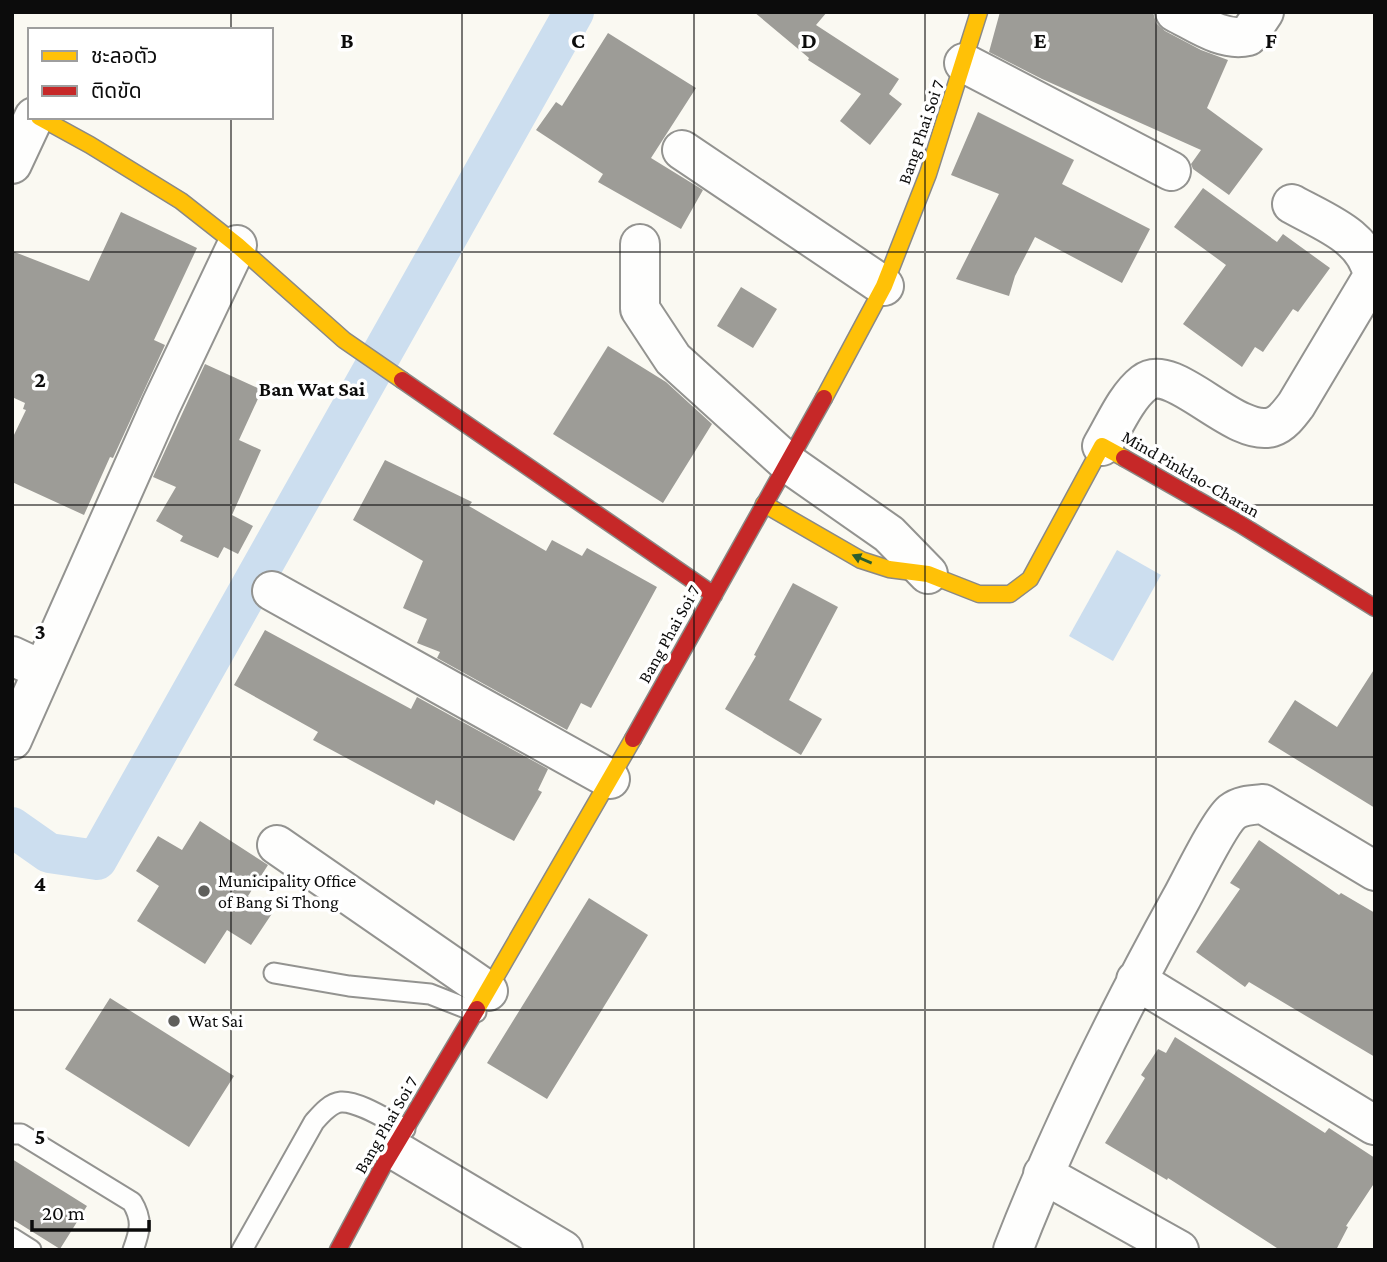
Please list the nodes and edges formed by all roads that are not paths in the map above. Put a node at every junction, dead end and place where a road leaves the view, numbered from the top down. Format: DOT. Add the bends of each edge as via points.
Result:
graph roads {
  1 [pos="978,12"];
  2 [pos="1175,12"];
  3 [pos="1264,12"];
  4 [pos="964,63"];
  5 [pos="12,104"];
  6 [pos="28,112"];
  7 [pos="36,119"];
  8 [pos="41,119"];
  9 [pos="682,150"];
  10 [pos="12,164"];
  11 [pos="1171,171"];
  12 [pos="1292,204"];
  13 [pos="640,244"];
  14 [pos="237,245"];
  15 [pos="884,286"];
  16 [pos="1102,446"];
  17 [pos="789,464"];
  18 [pos="764,504"];
  19 [pos="928,574"];
  20 [pos="272,591"];
  21 [pos="714,595"];
  22 [pos="1375,608"];
  23 [pos="27,663"];
  24 [pos="12,740"];
  25 [pos="610,779"];
  26 [pos="277,845"];
  27 [pos="1375,871"];
  28 [pos="274,973"];
  29 [pos="1136,980"];
  30 [pos="482,1002"];
  31 [pos="1374,1125"];
  32 [pos="12,1134"];
  33 [pos="399,1139"];
  34 [pos="1042,1174"];
  35 [pos="12,1238"];
  36 [pos="31,1250"];
  37 [pos="133,1250"];
  38 [pos="242,1250"];
  39 [pos="338,1250"];
  40 [pos="563,1250"];
  41 [pos="1013,1250"];
  42 [pos="1179,1250"];
  1 -- 4 [label="street, Bang Phai Soi 7"];
  2 -- 3 [label="street" via="1237,38 1248,36"];
  4 -- 11 [label="street"];
  4 -- 15 [label="street, Bang Phai Soi 7" via="928,174"];
  5 -- 6 [label="street"];
  7 -- 10 [label="street"];
  8 -- 14 [label="street" via="181,201"];
  9 -- 15 [label="street"];
  12 -- 16 [label="street" via="1350,237 1362,248 1373,276 1296,405 1272,427 1258,426 1240,422 1163,378 1146,381"];
  13 -- 17 [label="street" via="640,309 673,359"];
  14 -- 21 [label="street" via="344,340 401,382"];
  14 -- 23 [label="street" via="161,405"];
  15 -- 17 [label="street, Bang Phai Soi 7"];
  16 -- 19 [label="street, Mind Pinklao-Charan" via="1030,579 1010,594 979,594"];
  16 -- 22 [label="street, Mind Pinklao-Charan"];
  17 -- 18 [label="street, Bang Phai Soi 7"];
  17 -- 19 [label="street" via="889,534"];
  19 -- 18 [label="street, Mind Pinklao-Charan, one-way" via="861,560"];
  18 -- 21 [label="street, Bang Phai Soi 7"];
  20 -- 25 [label="street"];
  21 -- 25 [label="street, Bang Phai Soi 7"];
  23 -- 24 [label="street"];
  25 -- 30 [label="street, Bang Phai Soi 7"];
  26 -- 30 [label="street"];
  27 -- 29 [label="street" via="1263,804 1233,811"];
  28 -- 30 [label="lane"];
  29 -- 31 [label="street"];
  29 -- 34 [label="street"];
  30 -- 33 [label="street, Bang Phai Soi 7"];
  32 -- 37 [label="lane" via="21,1134 132,1202 141,1216"];
  33 -- 38 [label="lane" via="356,1105 340,1102 325,1110"];
  33 -- 39 [label="street, Bang Phai Soi 7"];
  33 -- 40 [label="street"];
  34 -- 41 [label="street"];
  34 -- 42 [label="street"];
  35 -- 36 [label="lane"];
}
